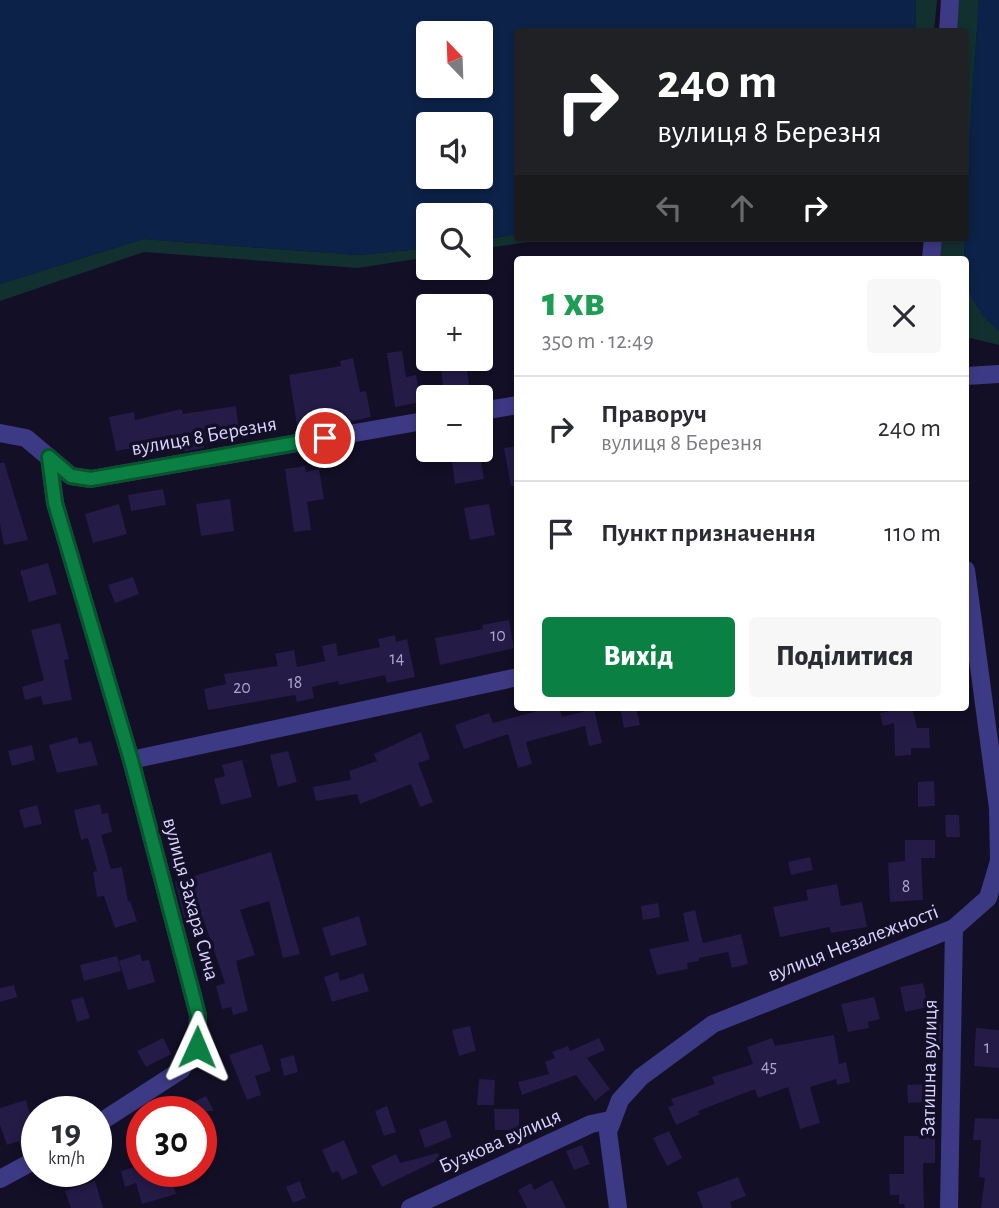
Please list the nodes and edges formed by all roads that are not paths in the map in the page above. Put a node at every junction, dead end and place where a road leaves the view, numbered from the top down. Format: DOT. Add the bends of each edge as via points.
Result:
graph roads {
  1 [pos="950,0"];
  2 [pos="947,28"];
  3 [pos="999,374"];
  4 [pos="969,376"];
  5 [pos="514,406"];
  6 [pos="493,409"];
  7 [pos="416,422"];
  8 [pos="0,433"];
  9 [pos="49,457"];
  10 [pos="969,595"];
  11 [pos="514,678"];
  12 [pos="131,760"];
  13 [pos="999,809"];
  14 [pos="954,928"];
  15 [pos="112,1115"];
  16 [pos="610,1120"];
  17 [pos="21,1168"];
  18 [pos="0,1179"];
  19 [pos="410,1208"];
  20 [pos="618,1208"];
  21 [pos="949,1208"];
  1 -- 2 [label="street"];
  3 -- 4 [label="street"];
  5 -- 6 [label="street"];
  7 -- 9 [label="street, вулиця 8 Березня" via="91,479 71,476"];
  8 -- 9 [label="street, вулиця 8 Березня" via="26,438"];
  9 -- 12 [label="street, вулиця Захара Сича" via="55,503"];
  10 -- 13 [label="street, вулиця Незалежності"];
  11 -- 12 [label="street"];
  12 -- 15 [label="street, вулиця Захара Сича" via="198,1015 197,1047 181,1070"];
  13 -- 14 [label="street, вулиця Незалежності" via="994,886 979,909"];
  14 -- 16 [label="street, вулиця Незалежності" via="713,1024 641,1077 620,1100"];
  14 -- 21 [label="street, Затишна вулиця"];
  16 -- 19 [label="street, Бузкова вулиця" via="591,1124"];
  16 -- 20 [label="street" via="607,1143"];
  17 -- 18 [label="street"];
}
